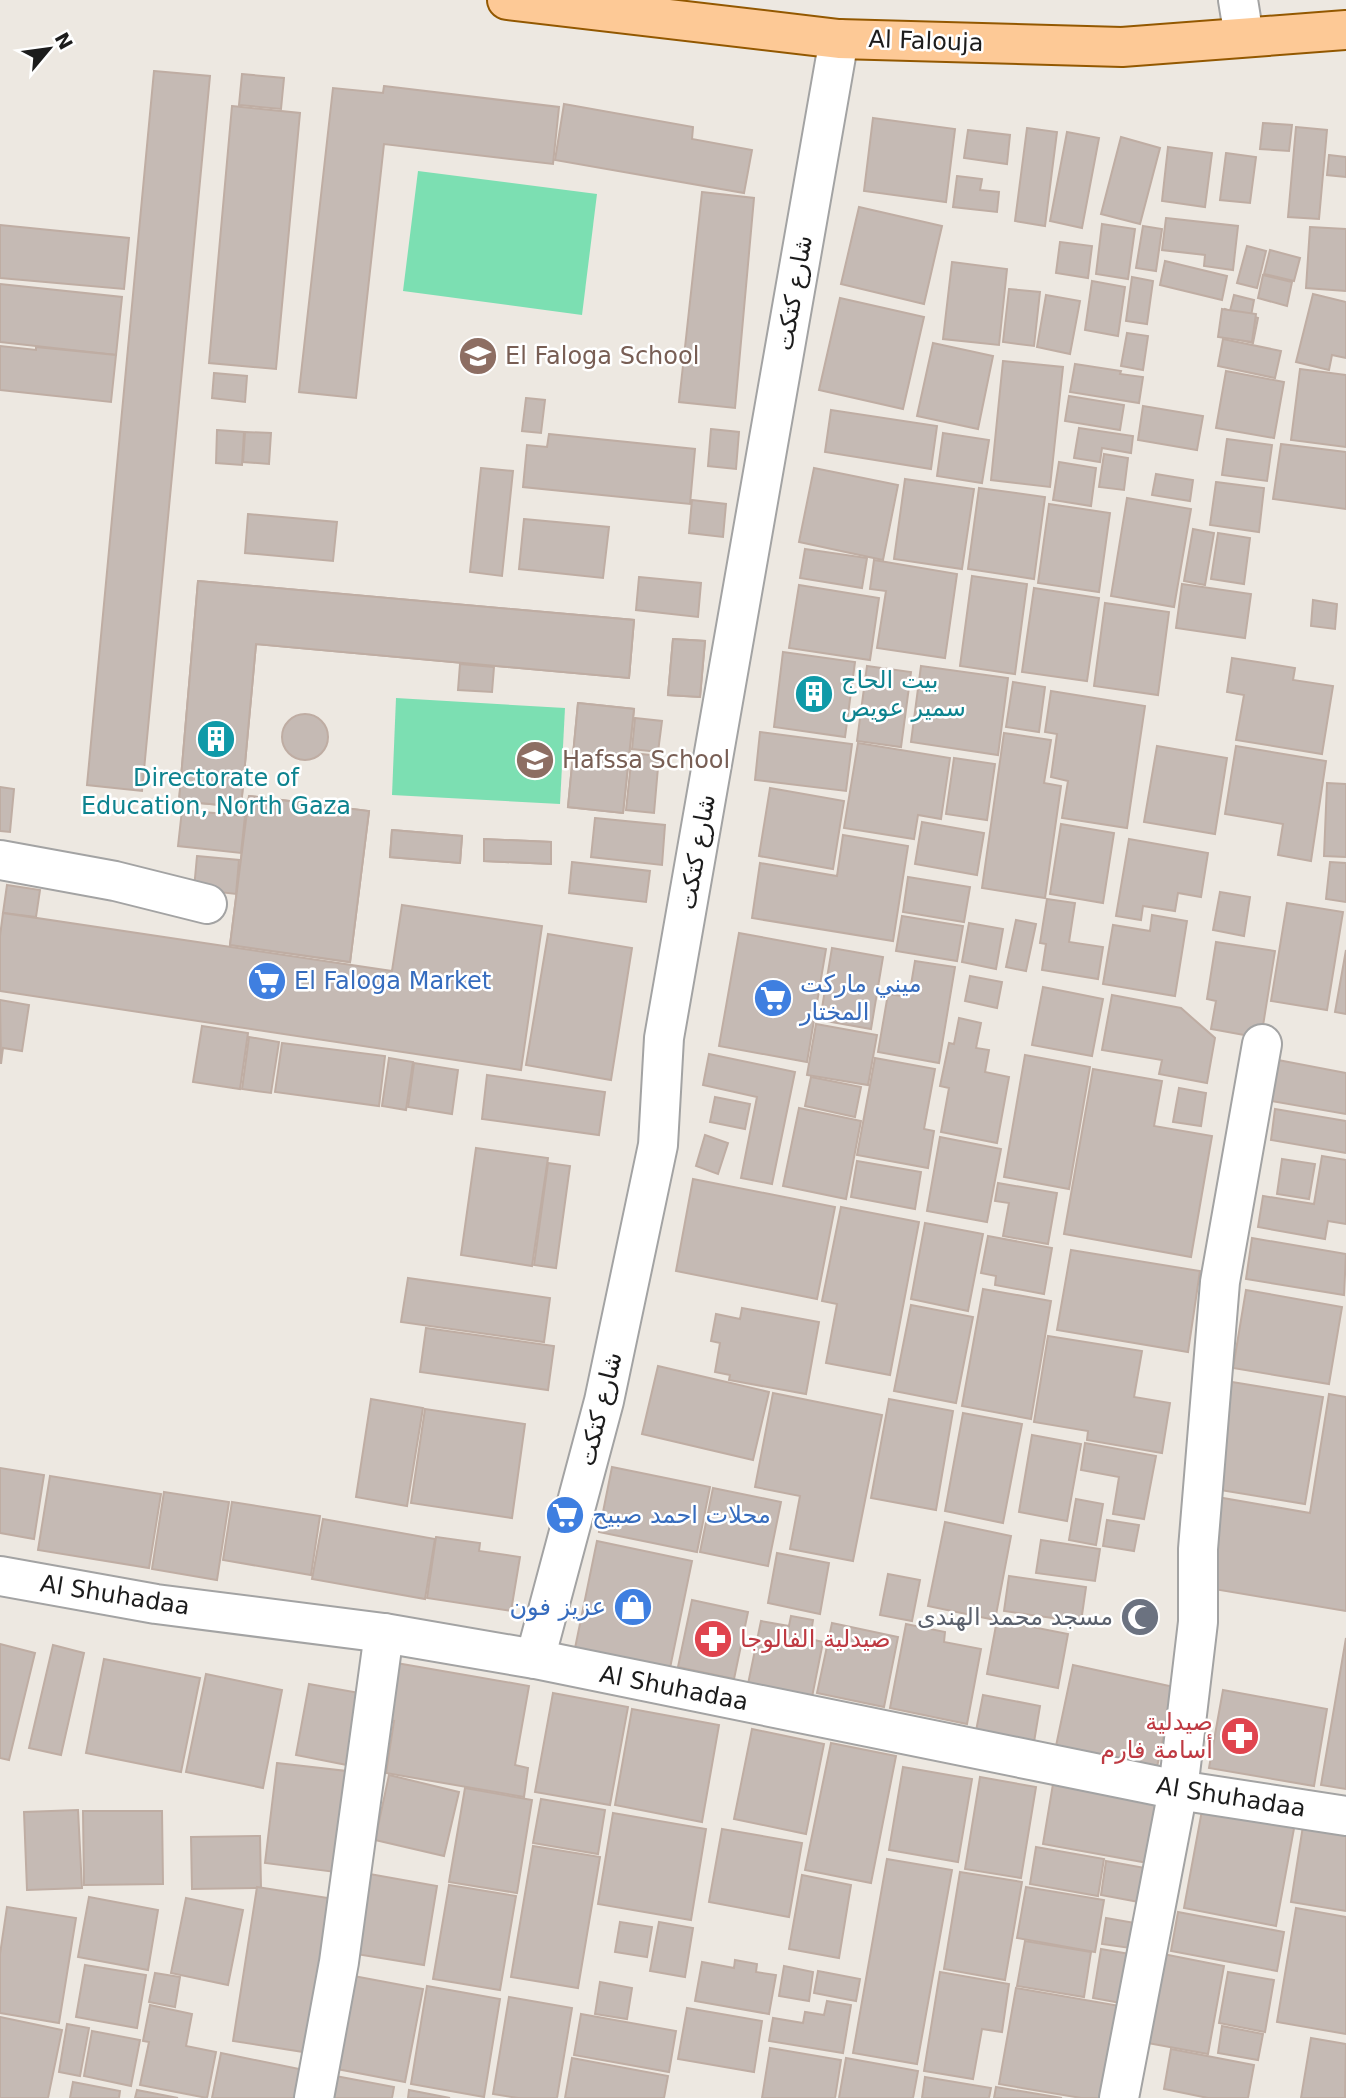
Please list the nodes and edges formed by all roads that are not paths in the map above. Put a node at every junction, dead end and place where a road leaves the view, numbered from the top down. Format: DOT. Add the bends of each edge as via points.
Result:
graph roads {
  1 [pos="507,0"];
  2 [pos="1238,0"];
  3 [pos="1346,30"];
  4 [pos="1244,37"];
  5 [pos="839,39"];
  6 [pos="0,860"];
  7 [pos="208,904"];
  8 [pos="1262,1044"];
  9 [pos="0,1576"];
  10 [pos="384,1633"];
  11 [pos="535,1660"];
  12 [pos="1178,1790"];
  13 [pos="1346,1816"];
  14 [pos="314,2098"];
  15 [pos="1119,2098"];
  1 -- 5 [label="main road, Al Falouja"];
  2 -- 4 [label="street"];
  3 -- 4 [label="main road, Al Falouja"];
  4 -- 5 [label="main road, Al Falouja" via="1122,47"];
  5 -- 11 [label="street, شارع كتكت" via="664,1038 658,1145 604,1401"];
  6 -- 7 [label="street"];
  8 -- 12 [label="street" via="1220,1282 1198,1549 1198,1622"];
  9 -- 10 [label="street, Al Shuhadaa" via="156,1604"];
  10 -- 11 [label="street, Al Shuhadaa"];
  10 -- 14 [label="street" via="339,1962"];
  11 -- 12 [label="street, Al Shuhadaa"];
  12 -- 13 [label="street, Al Shuhadaa"];
  12 -- 15 [label="street"];
}
